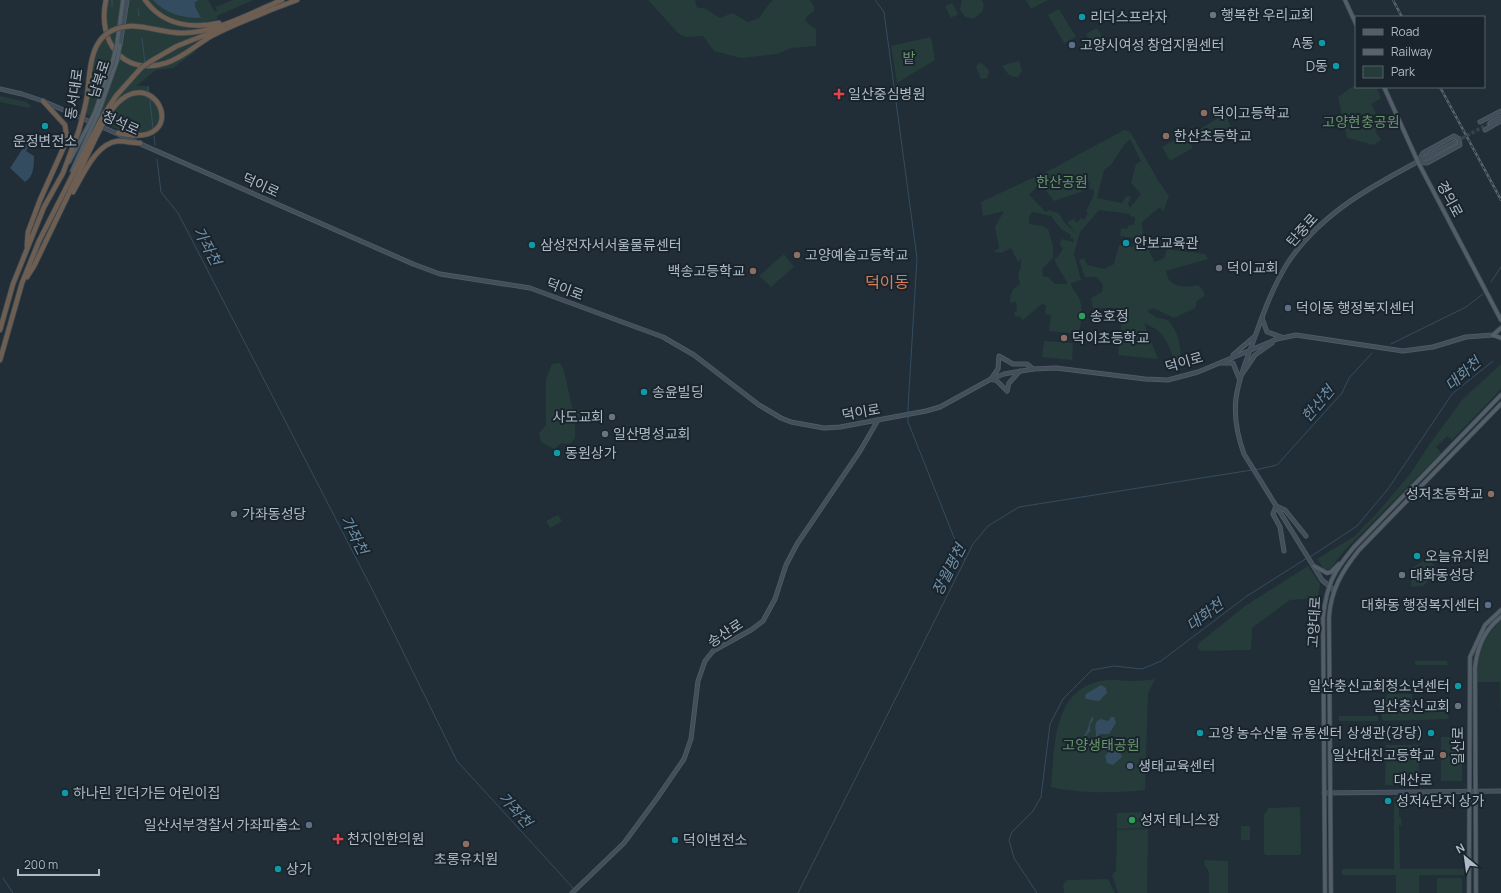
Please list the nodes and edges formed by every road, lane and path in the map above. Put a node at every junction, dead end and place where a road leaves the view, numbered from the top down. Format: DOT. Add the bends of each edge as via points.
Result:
graph roads {
  1 [pos="106,0"];
  2 [pos="123,0"];
  3 [pos="127,0"];
  4 [pos="145,0"];
  5 [pos="282,0"];
  6 [pos="297,0"];
  7 [pos="1345,0"];
  8 [pos="275,8"];
  9 [pos="246,15"];
  10 [pos="1355,22"];
  11 [pos="119,45"];
  12 [pos="1384,88"];
  13 [pos="0,89"];
  14 [pos="43,101"];
  15 [pos="1501,111"];
  16 [pos="101,115"];
  17 [pos="1501,117"];
  18 [pos="1501,121"];
  19 [pos="1480,122"];
  20 [pos="1490,123"];
  21 [pos="1485,130"];
  22 [pos="92,132"];
  23 [pos="118,134"];
  24 [pos="1455,142"];
  25 [pos="140,143"];
  26 [pos="1418,162"];
  27 [pos="63,173"];
  28 [pos="208,174"];
  29 [pos="61,210"];
  30 [pos="26,251"];
  31 [pos="22,283"];
  32 [pos="1261,317"];
  33 [pos="1501,320"];
  34 [pos="1501,328"];
  35 [pos="0,329"];
  36 [pos="1493,335"];
  37 [pos="1255,336"];
  38 [pos="1284,338"];
  39 [pos="1501,338"];
  40 [pos="1277,339"];
  41 [pos="1250,349"];
  42 [pos="1228,359"];
  43 [pos="0,360"];
  44 [pos="1218,363"];
  45 [pos="1033,368"];
  46 [pos="1021,370"];
  47 [pos="1239,378"];
  48 [pos="991,379"];
  49 [pos="1501,395"];
  50 [pos="1501,404"];
  51 [pos="878,420"];
  52 [pos="1276,506"];
  53 [pos="1306,536"];
  54 [pos="1284,551"];
  55 [pos="1345,557"];
  56 [pos="1312,564"];
  57 [pos="1328,586"];
  58 [pos="1334,590"];
  59 [pos="1501,610"];
  60 [pos="1501,617"];
  61 [pos="1469,791"];
  62 [pos="1475,791"];
  63 [pos="1501,791"];
  64 [pos="1330,792"];
  65 [pos="1324,793"];
  66 [pos="572,893"];
  67 [pos="1325,893"];
  68 [pos="1331,893"];
  69 [pos="1469,893"];
  70 [pos="1476,893"];
  1 -- 8 [label="highway" via="103,25 114,50 129,61 150,66 176,59 223,30"];
  2 -- 11 [label="main road, 남북로"];
  3 -- 11 [label="main road, 남북로"];
  4 -- 9 [label="highway" via="163,17 186,25 212,24"];
  5 -- 9 [label="highway, 동서대로"];
  6 -- 8 [label="highway, 동서대로"];
  7 -- 10 [label="main road"];
  8 -- 16 [label="highway, 동서대로, bridge" via="186,42 151,61 132,76"];
  9 -- 27 [label="highway, 동서대로, bridge" via="189,33 134,26 120,28 108,34 94,51 89,65 87,98 79,130"];
  11 -- 16 [label="main road, 남북로, bridge"];
  12 -- 26 [label="main road, 경의로"];
  13 -- 14 [label="main road, 청석로"];
  14 -- 23 [label="main road, 청석로"];
  14 -- 30 [label="highway" via="65,125 67,140 28,232"];
  15 -- 19 [label="main road"];
  16 -- 22 [label="highway, 동서대로, bridge"];
  16 -- 22 [label="main road, 남북로, bridge"];
  16 -- 23 [label="highway" via="134,93 148,94 158,102 162,119 153,133 140,137"];
  17 -- 20 [label="main road"];
  18 -- 21 [label="main road"];
  22 -- 27 [label="main road, 남북로"];
  22 -- 29 [label="highway"];
  22 -- 31 [label="highway, 동서대로" via="39,241"];
  23 -- 25 [label="main road, 청석로"];
  24 -- 26 [label="main road, 탄중로"];
  25 -- 28 [label="main road, 청석로"];
  25 -- 29 [label="highway" via="119,141 102,148"];
  26 -- 26 [label="main road" via="1427,163 1460,145 1459,139 1454,136 1423,153"];
  26 -- 32 [label="main road, 탄중로" via="1361,194 1320,225 1287,264"];
  26 -- 33 [label="main road, 경의로"];
  27 -- 30 [label="highway, 동서대로" via="44,207"];
  28 -- 51 [label="main road, 덕이로" via="440,274 530,288 663,337 694,356 759,405 791,422 830,427"];
  29 -- 31 [label="highway" via="34,266"];
  30 -- 35 [label="highway, 동서대로"];
  31 -- 43 [label="highway, 동서대로"];
  32 -- 37 [label="main road, 탄중로"];
  32 -- 38 [label="main road" via="1267,332"];
  34 -- 36 [label="main road"];
  36 -- 38 [label="main road, 덕이로" via="1466,337 1418,350 1388,350 1311,336 1296,335"];
  36 -- 39 [label="main road"];
  37 -- 41 [label="main road, 탄중로"];
  37 -- 42 [label="main road"];
  38 -- 40 [label="main road, 덕이로"];
  40 -- 41 [label="main road, 덕이로"];
  40 -- 47 [label="main road" via="1256,355"];
  41 -- 42 [label="main road, 덕이로"];
  41 -- 47 [label="main road, 탄중로"];
  42 -- 44 [label="main road, 덕이로"];
  44 -- 45 [label="main road, 덕이로" via="1185,376 1159,380 1056,368"];
  44 -- 47 [label="main road" via="1233,363"];
  45 -- 46 [label="main road, 덕이로"];
  45 -- 48 [label="main road" via="1027,364 1013,364 999,356 998,369"];
  46 -- 48 [label="main road, 덕이로"];
  46 -- 48 [label="main road" via="1009,383 1007,391"];
  47 -- 52 [label="main road, 탄중로" via="1235,395 1235,414 1241,444 1248,461"];
  48 -- 51 [label="main road, 덕이로" via="940,407"];
  49 -- 55 [label="main road, 고양대로"];
  50 -- 58 [label="main road, 고양대로" via="1359,550 1345,566"];
  51 -- 66 [label="main road, 송산로" via="797,544 786,565 775,599 763,621 713,651 705,661 698,681 691,739 684,759 624,843"];
  52 -- 53 [label="main road" via="1284,510"];
  52 -- 54 [label="main road" via="1274,514 1280,527"];
  52 -- 56 [label="main road"];
  55 -- 56 [label="main road" via="1329,573"];
  55 -- 57 [label="main road, 고양대로"];
  56 -- 57 [label="main road"];
  57 -- 58 [label="main road"];
  57 -- 65 [label="main road, 고양대로" via="1323,617"];
  58 -- 64 [label="main road, 고양대로" via="1329,617"];
  59 -- 61 [label="main road, 일산로" via="1485,625 1470,658"];
  60 -- 62 [label="main road, 일산로" via="1484,636 1476,657"];
  61 -- 62 [label="main road, 대산로"];
  61 -- 64 [label="main road, 대산로"];
  61 -- 69 [label="main road, 일산로"];
  62 -- 63 [label="main road, 대산로"];
  62 -- 70 [label="main road, 일산로"];
  64 -- 65 [label="main road, 대산로"];
  64 -- 68 [label="main road, 고양대로"];
  65 -- 67 [label="main road, 고양대로"];
}
